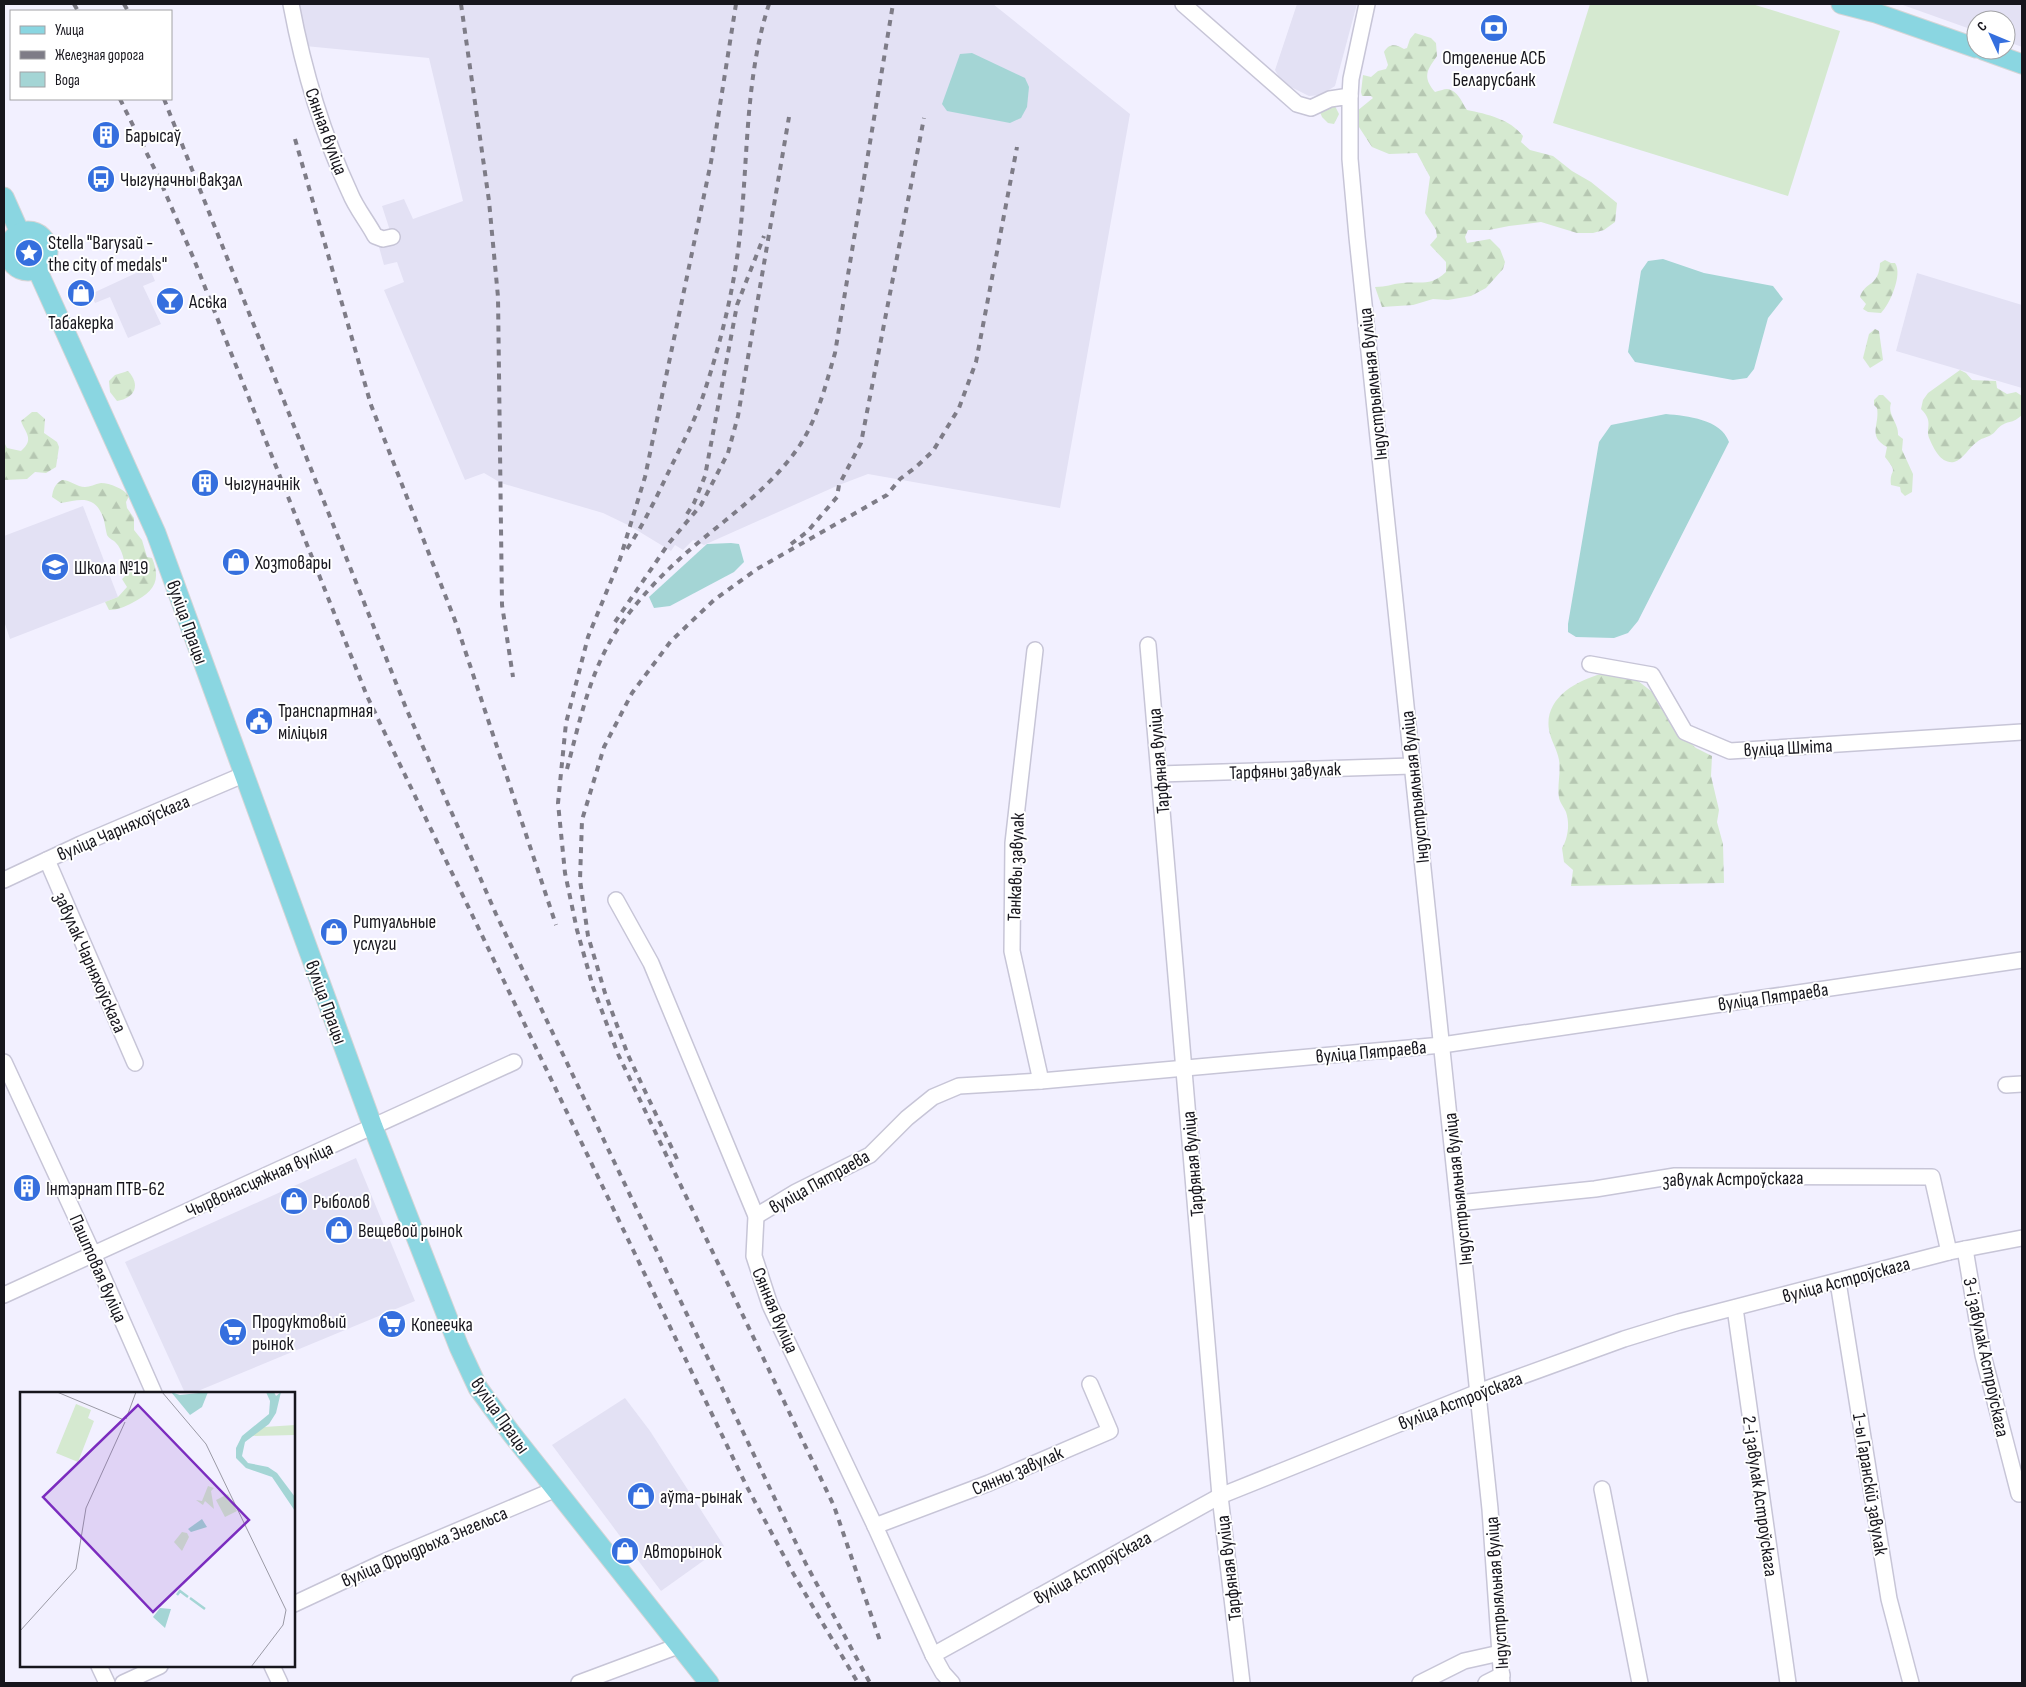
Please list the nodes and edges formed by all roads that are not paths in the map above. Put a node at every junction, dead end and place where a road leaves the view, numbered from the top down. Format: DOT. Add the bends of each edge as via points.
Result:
graph roads {
  1 [pos="291,4"];
  2 [pos="1183,4"];
  3 [pos="1366,4"];
  4 [pos="1841,4"];
  5 [pos="1966,44"];
  6 [pos="1350,96"];
  7 [pos="4,198"];
  8 [pos="20,233"];
  9 [pos="392,237"];
  10 [pos="6,256"];
  11 [pos="37,269"];
  12 [pos="1148,645"];
  13 [pos="1035,650"];
  14 [pos="1590,664"];
  15 [pos="2022,732"];
  16 [pos="1412,766"];
  17 [pos="1159,774"];
  18 [pos="243,775"];
  19 [pos="47,860"];
  20 [pos="4,880"];
  21 [pos="616,900"];
  22 [pos="2022,960"];
  23 [pos="1442,1045"];
  24 [pos="4,1062"];
  25 [pos="514,1062"];
  26 [pos="136,1063"];
  27 [pos="1184,1069"];
  28 [pos="1041,1081"];
  29 [pos="2022,1084"];
  30 [pos="2006,1085"];
  31 [pos="373,1127"];
  32 [pos="1458,1204"];
  33 [pos="756,1216"];
  34 [pos="2022,1238"];
  35 [pos="1965,1249"];
  36 [pos="1949,1252"];
  37 [pos="93,1254"];
  38 [pos="1838,1282"];
  39 [pos="4,1295"];
  40 [pos="1735,1308"];
  41 [pos="1090,1384"];
  42 [pos="154,1392"];
  43 [pos="1478,1392"];
  44 [pos="556,1489"];
  45 [pos="1602,1489"];
  46 [pos="2019,1494"];
  47 [pos="1220,1496"];
  48 [pos="876,1526"];
  49 [pos="295,1604"];
  50 [pos="678,1646"];
  51 [pos="1500,1652"];
  52 [pos="933,1655"];
  53 [pos="99,1667"];
  54 [pos="158,1667"];
  55 [pos="272,1667"];
  56 [pos="1502,1679"];
  57 [pos="106,1683"];
  58 [pos="123,1683"];
  59 [pos="280,1683"];
  60 [pos="579,1683"];
  61 [pos="709,1683"];
  62 [pos="952,1683"];
  63 [pos="1242,1683"];
  64 [pos="1420,1683"];
  65 [pos="1486,1683"];
  66 [pos="1640,1683"];
  67 [pos="1788,1683"];
  68 [pos="1911,1683"];
  1 -- 9 [label="street, Сянная вуліца" via="300,53 350,194 375,236 383,239"];
  2 -- 6 [label="street" via="1297,104 1312,108 1330,99"];
  3 -- 6 [label="street, Індустрыяльная вуліца" via="1350,79"];
  4 -- 5 [label="main road"];
  6 -- 16 [label="street, Індустрыяльная вуліца" via="1350,159 1357,237"];
  7 -- 8 [label="main road"];
  8 -- 10 [label="main road" via="11,241"];
  8 -- 11 [label="main road" via="39,235 47,246 46,259"];
  10 -- 11 [label="main road" via="18,269"];
  11 -- 18 [label="main road, вуліца Працы" via="156,533"];
  12 -- 17 [label="street, Тарфяная вуліца"];
  13 -- 28 [label="street, Танкавы завулак" via="1013,843 1012,950"];
  14 -- 15 [label="street, вуліца Шміта" via="1652,675 1685,732 1730,751"];
  16 -- 17 [label="street, Тарфяны завулак"];
  16 -- 23 [label="street, Індустрыяльная вуліца"];
  17 -- 27 [label="street, Тарфяная вуліца"];
  18 -- 19 [label="street, вуліца Чарняхоўскага"];
  18 -- 31 [label="main road, вуліца Працы"];
  19 -- 20 [label="street, вуліца Чарняхоўскага"];
  19 -- 26 [label="street, завулак Чарняхоўскага"];
  21 -- 33 [label="street, Сянная вуліца" via="651,963"];
  22 -- 23 [label="street, вуліца Пятраева"];
  23 -- 27 [label="street, вуліца Пятраева"];
  23 -- 32 [label="street, Індустрыяльная вуліца"];
  24 -- 37 [label="street, Паштовая вуліца"];
  25 -- 31 [label="street, Чырвонасцяжная вуліца"];
  27 -- 28 [label="street, вуліца Пятраева"];
  27 -- 47 [label="street, Тарфяная вуліца"];
  28 -- 33 [label="street, вуліца Пятраева" via="959,1086 933,1097 870,1155"];
  29 -- 30 [label="street"];
  31 -- 37 [label="street, Чырвонасцяжная вуліца"];
  31 -- 44 [label="main road, вуліца Працы" via="478,1388"];
  32 -- 36 [label="street, завулак Астроўскага" via="1595,1189 1675,1176 1932,1177"];
  32 -- 43 [label="street, Індустрыяльная вуліца"];
  33 -- 48 [label="street, Сянная вуліца" via="754,1256 770,1305"];
  34 -- 35 [label="street, вуліца Астроўскага"];
  35 -- 36 [label="street, вуліца Астроўскага"];
  35 -- 46 [label="street, 3-і завулак Астроўскага" via="1982,1355"];
  36 -- 38 [label="street, вуліца Астроўскага"];
  37 -- 39 [label="street, Чырвонасцяжная вуліца"];
  37 -- 42 [label="street, Паштовая вуліца"];
  38 -- 40 [label="street, вуліца Астроўскага"];
  38 -- 68 [label="street, 1-ы Гаранскій завулак" via="1889,1599"];
  40 -- 43 [label="street, вуліца Астроўскага" via="1624,1339"];
  40 -- 67 [label="street, 2-і завулак Астроўскага"];
  41 -- 48 [label="street, Сянны завулак" via="1110,1431 989,1483"];
  43 -- 47 [label="street, вуліца Астроўскага"];
  43 -- 51 [label="street, Індустрыяльная вуліца"];
  44 -- 49 [label="street, вуліца Фрыдрыха Энгельса"];
  44 -- 50 [label="main road, вуліца Працы"];
  45 -- 66 [label="street"];
  47 -- 52 [label="street, вуліца Астроўскага"];
  47 -- 63 [label="street, Тарфяная вуліца"];
  48 -- 52 [label="street, Сянная вуліца"];
  50 -- 60 [label="street"];
  50 -- 61 [label="main road, вуліца Працы"];
  51 -- 56 [label="street, Індустрыяльная вуліца"];
  51 -- 64 [label="street" via="1464,1661"];
  52 -- 62 [label="street, Сянная вуліца"];
  53 -- 57 [label="street"];
  54 -- 58 [label="street"];
  55 -- 59 [label="street"];
  56 -- 65 [label="street"];
}
